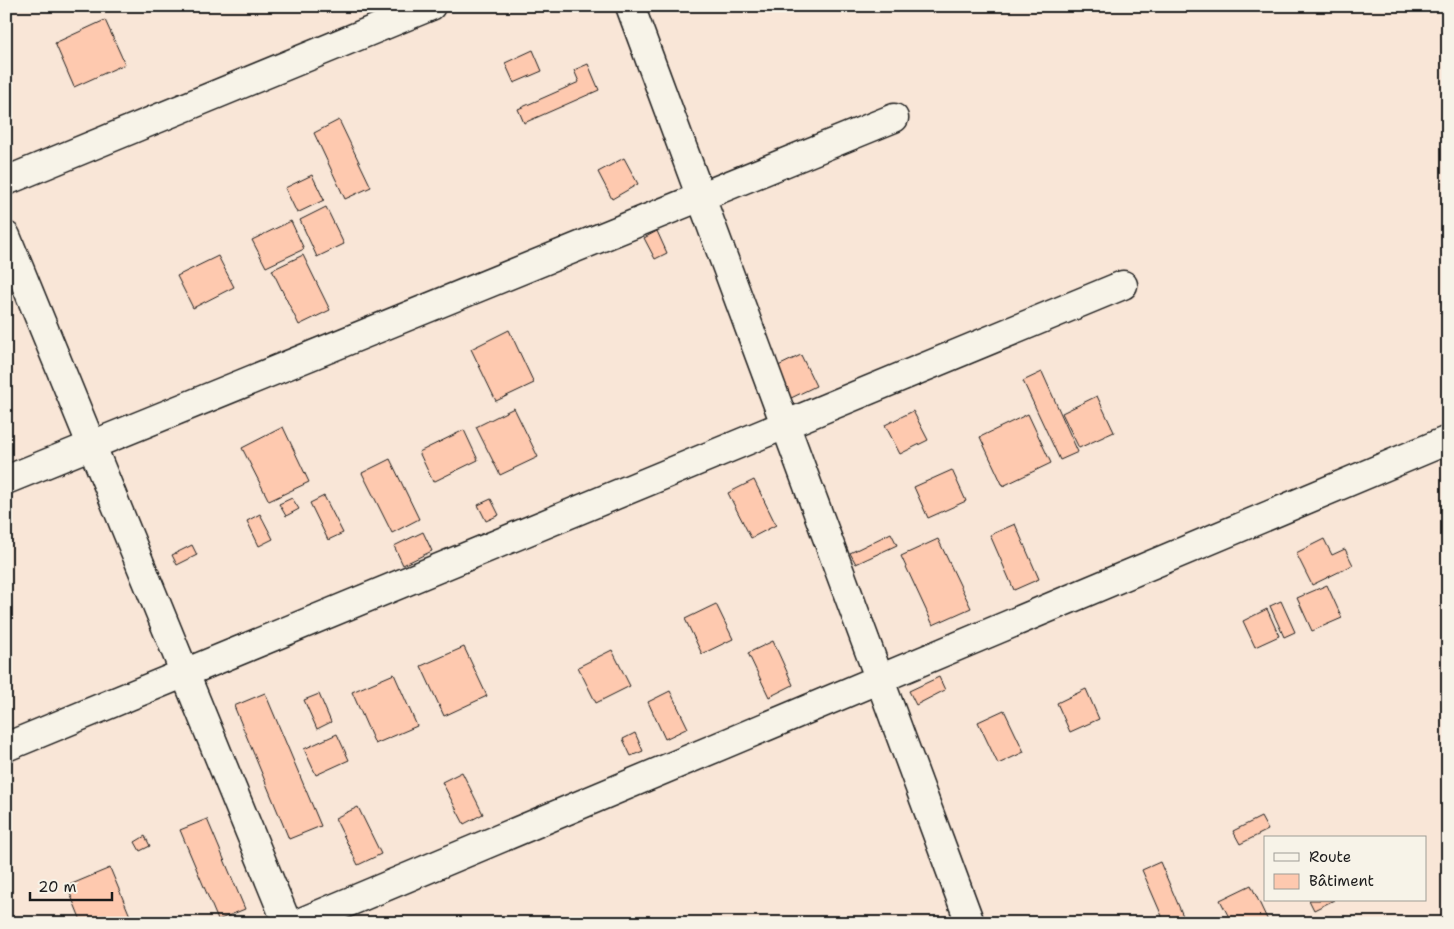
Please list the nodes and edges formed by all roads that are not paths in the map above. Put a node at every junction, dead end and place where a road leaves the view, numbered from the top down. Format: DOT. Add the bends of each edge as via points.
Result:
graph roads {
  1 [pos="431,6"];
  2 [pos="630,6"];
  3 [pos="894,118"];
  4 [pos="6,181"];
  5 [pos="701,197"];
  6 [pos="6,236"];
  7 [pos="1124,285"];
  8 [pos="785,425"];
  9 [pos="1448,440"];
  10 [pos="92,445"];
  11 [pos="6,480"];
  12 [pos="185,674"];
  13 [pos="880,679"];
  14 [pos="6,747"];
  15 [pos="287,923"];
  16 [pos="299,923"];
  17 [pos="970,923"];
  1 -- 4 [label="street"];
  2 -- 5 [label="street"];
  3 -- 5 [label="street"];
  5 -- 8 [label="street"];
  5 -- 10 [label="street"];
  6 -- 10 [label="street"];
  7 -- 8 [label="street"];
  8 -- 12 [label="street"];
  8 -- 13 [label="street"];
  9 -- 13 [label="street"];
  10 -- 11 [label="street"];
  10 -- 12 [label="street"];
  12 -- 14 [label="street"];
  12 -- 15 [label="street"];
  13 -- 16 [label="street"];
  13 -- 17 [label="street"];
}
